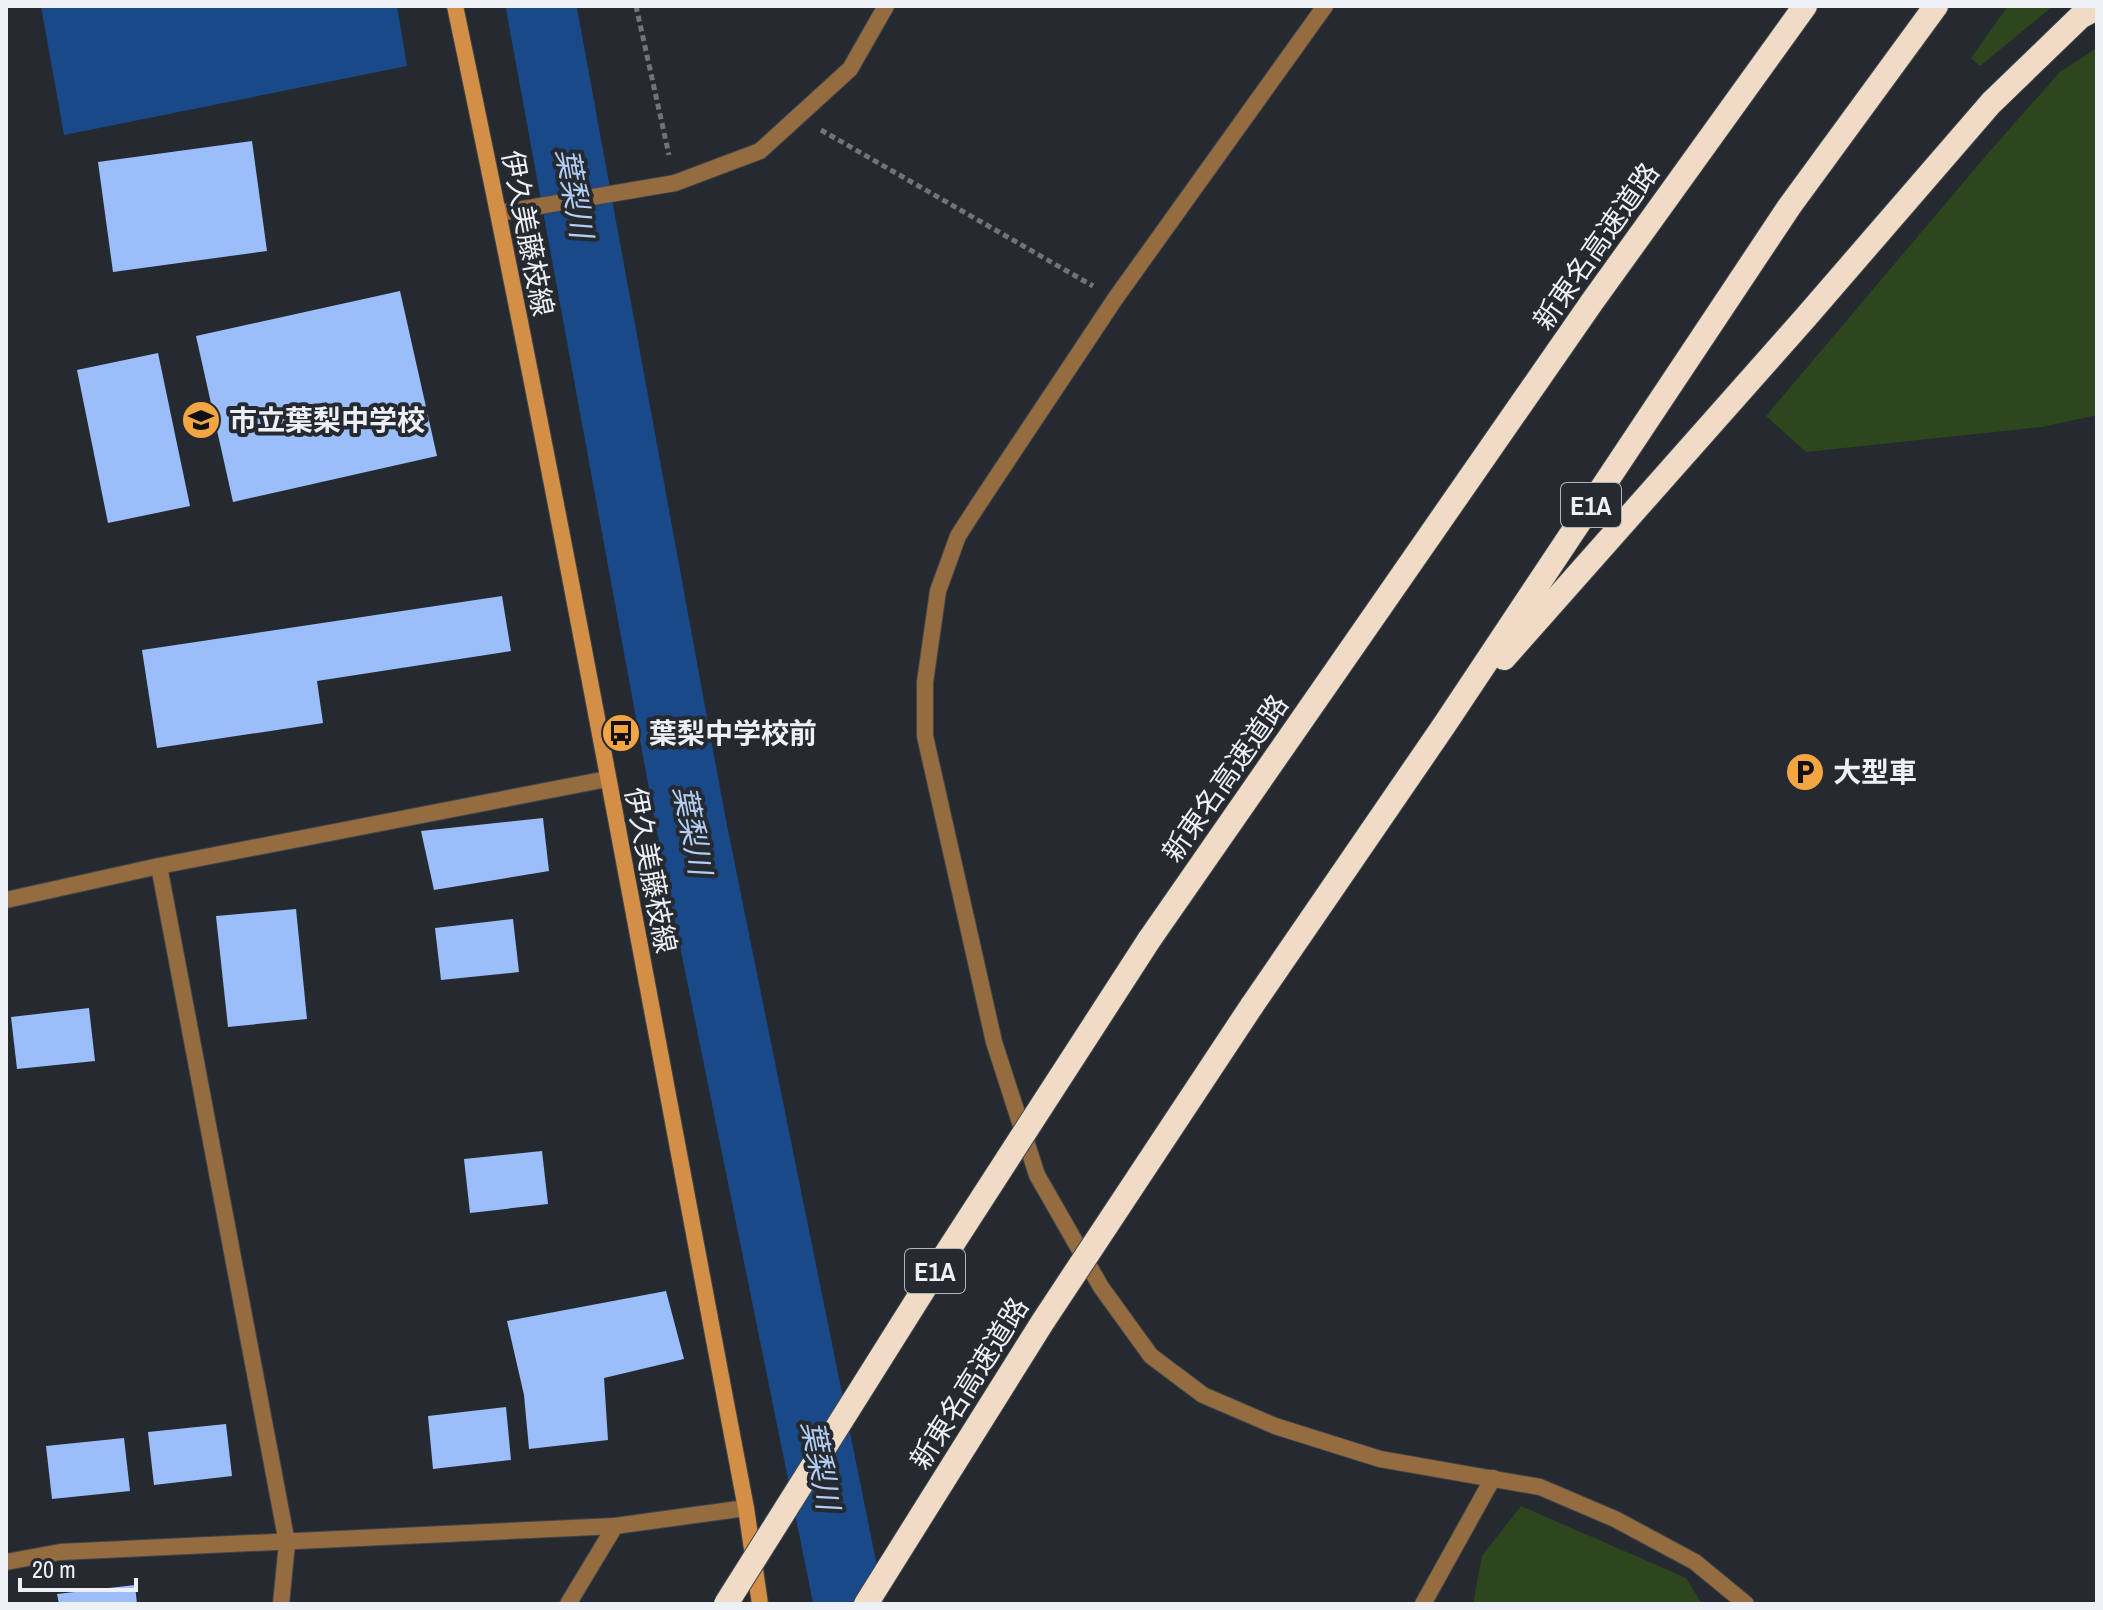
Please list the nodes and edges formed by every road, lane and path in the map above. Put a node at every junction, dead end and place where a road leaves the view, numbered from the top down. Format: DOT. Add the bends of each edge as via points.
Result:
graph roads {
  1 [pos="455,6"];
  2 [pos="636,6"];
  3 [pos="886,6"];
  4 [pos="1325,6"];
  5 [pos="1805,6"];
  6 [pos="1936,6"];
  7 [pos="2097,8"];
  8 [pos="798,116"];
  9 [pos="675,183"];
  10 [pos="499,213"];
  11 [pos="1115,299"];
  12 [pos="1445,724"];
  13 [pos="607,779"];
  14 [pos="159,866"];
  15 [pos="6,900"];
  16 [pos="1493,1478"];
  17 [pos="746,1508"];
  18 [pos="615,1526"];
  19 [pos="287,1543"];
  20 [pos="6,1562"];
  21 [pos="281,1604"];
  22 [pos="568,1604"];
  23 [pos="726,1604"];
  24 [pos="760,1604"];
  25 [pos="866,1604"];
  26 [pos="1423,1604"];
  27 [pos="1746,1604"];
  1 -- 10 [label="main road, 伊久美藤枝線"];
  2 -- 9 [label="path"];
  3 -- 8 [label="street" via="850,69"];
  4 -- 11 [label="street"];
  5 -- 23 [label="highway, 新東名高速道路 / E1A, bridge" via="1592,302 1149,940"];
  6 -- 12 [label="highway, 新東名高速道路 / E1A" via="1789,207"];
  7 -- 12 [label="highway" via="2080,17 1991,103"];
  8 -- 9 [label="street" via="760,151"];
  8 -- 11 [label="path"];
  9 -- 10 [label="street"];
  10 -- 13 [label="main road, 伊久美藤枝線"];
  11 -- 16 [label="street" via="958,536 938,591 925,682 925,736 994,1042 1037,1175 1101,1287 1151,1356 1203,1395 1275,1426 1380,1459"];
  12 -- 25 [label="highway, 新東名高速道路 / E1A, bridge" via="1042,1323"];
  13 -- 14 [label="street"];
  13 -- 17 [label="main road, 伊久美藤枝線"];
  14 -- 15 [label="street"];
  14 -- 19 [label="street"];
  16 -- 26 [label="street"];
  16 -- 27 [label="street" via="1540,1487 1615,1519 1695,1562"];
  17 -- 18 [label="street"];
  17 -- 24 [label="main road, 伊久美藤枝線"];
  18 -- 19 [label="street"];
  18 -- 22 [label="street"];
  19 -- 20 [label="street" via="60,1552"];
  19 -- 21 [label="street"];
}
